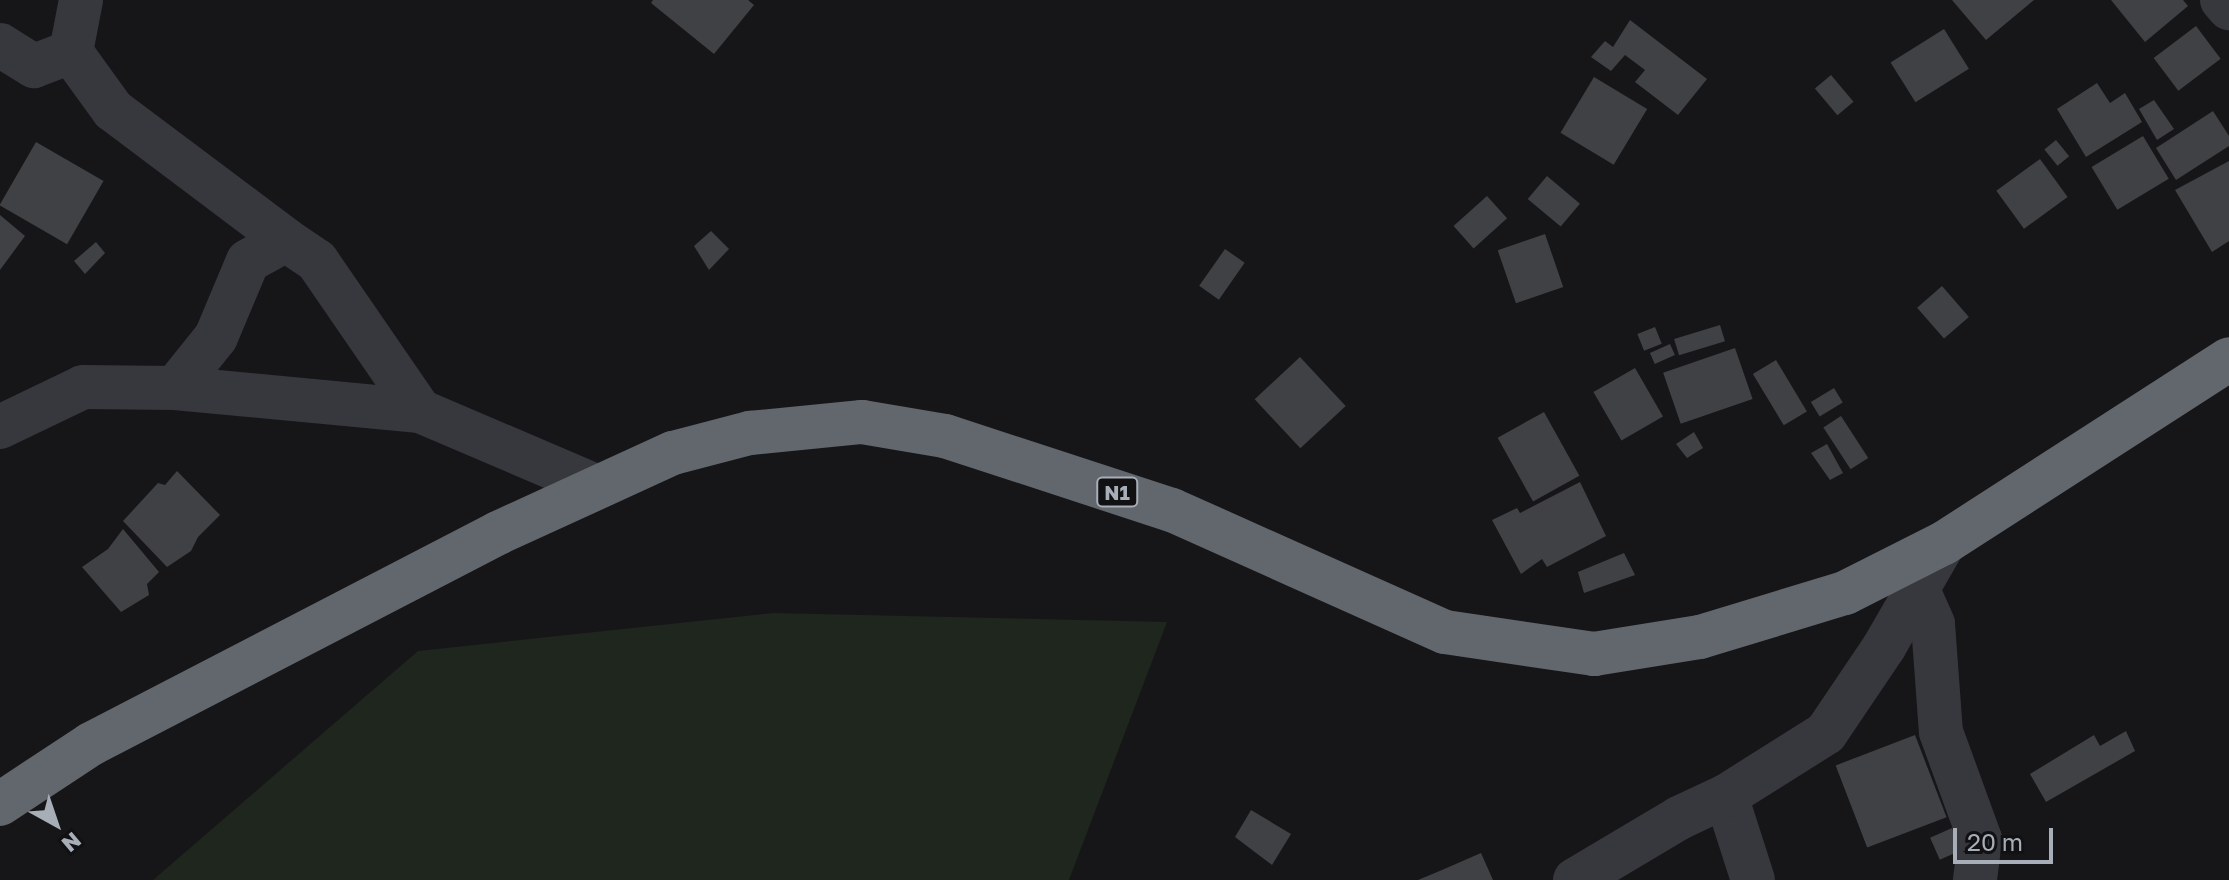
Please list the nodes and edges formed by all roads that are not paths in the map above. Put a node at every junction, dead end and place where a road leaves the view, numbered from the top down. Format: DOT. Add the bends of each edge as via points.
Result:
graph roads {
  1 [pos="81,0"];
  2 [pos="2222,0"];
  3 [pos="2229,8"];
  4 [pos="0,45"];
  5 [pos="71,52"];
  6 [pos="286,240"];
  7 [pos="2229,359"];
  8 [pos="175,388"];
  9 [pos="420,411"];
  10 [pos="0,427"];
  11 [pos="596,486"];
  12 [pos="1944,543"];
  13 [pos="1918,590"];
  14 [pos="1726,796"];
  15 [pos="0,804"];
  16 [pos="1575,880"];
  17 [pos="1753,880"];
  18 [pos="1975,880"];
  1 -- 5 [label="street"];
  2 -- 3 [label="street"];
  4 -- 5 [label="street" via="34,66"];
  5 -- 6 [label="street" via="113,110"];
  6 -- 8 [label="street" via="248,261 216,337"];
  6 -- 9 [label="street" via="317,261"];
  7 -- 12 [label="highway, N1"];
  8 -- 9 [label="street"];
  8 -- 10 [label="street" via="83,387"];
  9 -- 11 [label="street"];
  11 -- 12 [label="highway, N1" via="673,453 750,433 862,422 945,436 1172,510 1445,632 1594,654 1700,637 1845,593"];
  11 -- 15 [label="highway, N1" via="91,744"];
  12 -- 13 [label="street"];
  13 -- 14 [label="street" via="1826,733"];
  13 -- 18 [label="street" via="1933,624 1941,732 1980,839"];
  14 -- 16 [label="street"];
  14 -- 17 [label="street"];
}
